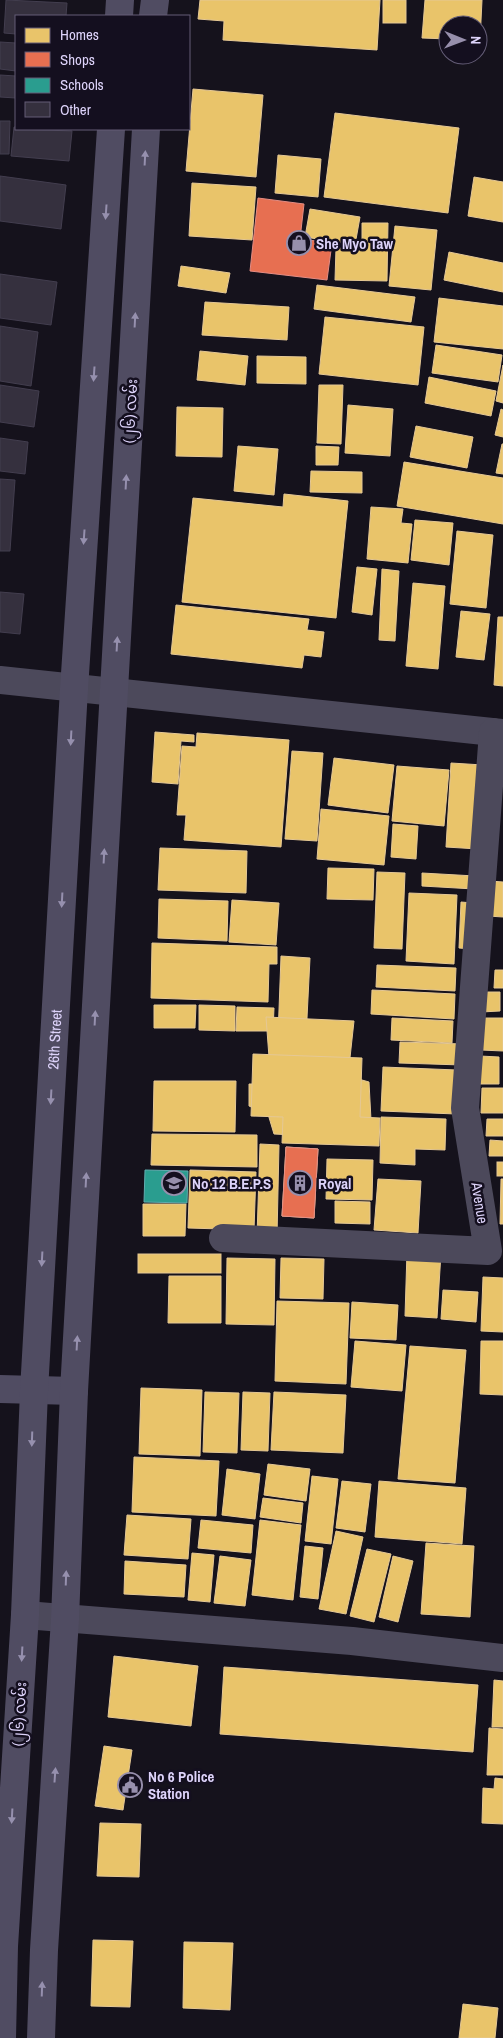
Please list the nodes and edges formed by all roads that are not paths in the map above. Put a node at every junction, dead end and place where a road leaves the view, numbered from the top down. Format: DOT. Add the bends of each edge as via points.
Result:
graph roads {
  1 [pos="120,0"];
  2 [pos="155,0"];
  3 [pos="119,15"];
  4 [pos="153,15"];
  5 [pos="111,130"];
  6 [pos="146,130"];
  7 [pos="0,680"];
  8 [pos="74,689"];
  9 [pos="114,693"];
  10 [pos="498,733"];
  11 [pos="223,1238"];
  12 [pos="0,1389"];
  13 [pos="34,1391"];
  14 [pos="74,1391"];
  15 [pos="25,1615"];
  16 [pos="65,1619"];
  17 [pos="503,1658"];
  18 [pos="4,1946"];
  19 [pos="44,1950"];
  20 [pos="2,2038"];
  21 [pos="40,2038"];
  1 -- 3 [label="main road"];
  2 -- 4 [label="main road"];
  5 -- 8 [label="main road, one-way"];
  9 -- 6 [label="main road, (၂၆) လမ်း, one-way"];
  7 -- 8 [label="street"];
  8 -- 9 [label="street"];
  8 -- 13 [label="main road, 26th Street, one-way"];
  9 -- 10 [label="street"];
  14 -- 9 [label="main road, one-way"];
  10 -- 11 [label="street, Avenue" via="465,1108 488,1251"];
  12 -- 13 [label="main road"];
  13 -- 14 [label="main road"];
  13 -- 15 [label="main road, (၂၆) လမ်း, one-way"];
  16 -- 14 [label="main road, one-way"];
  15 -- 16 [label="street"];
  15 -- 18 [label="main road, (၂၆) လမ်း, one-way"];
  16 -- 17 [label="street" via="352,1641"];
  19 -- 16 [label="main road, one-way"];
  18 -- 19 [label="main road"];
  18 -- 20 [label="main road, (၂၆) လမ်း"];
  21 -- 19 [label="main road, one-way"];
}
